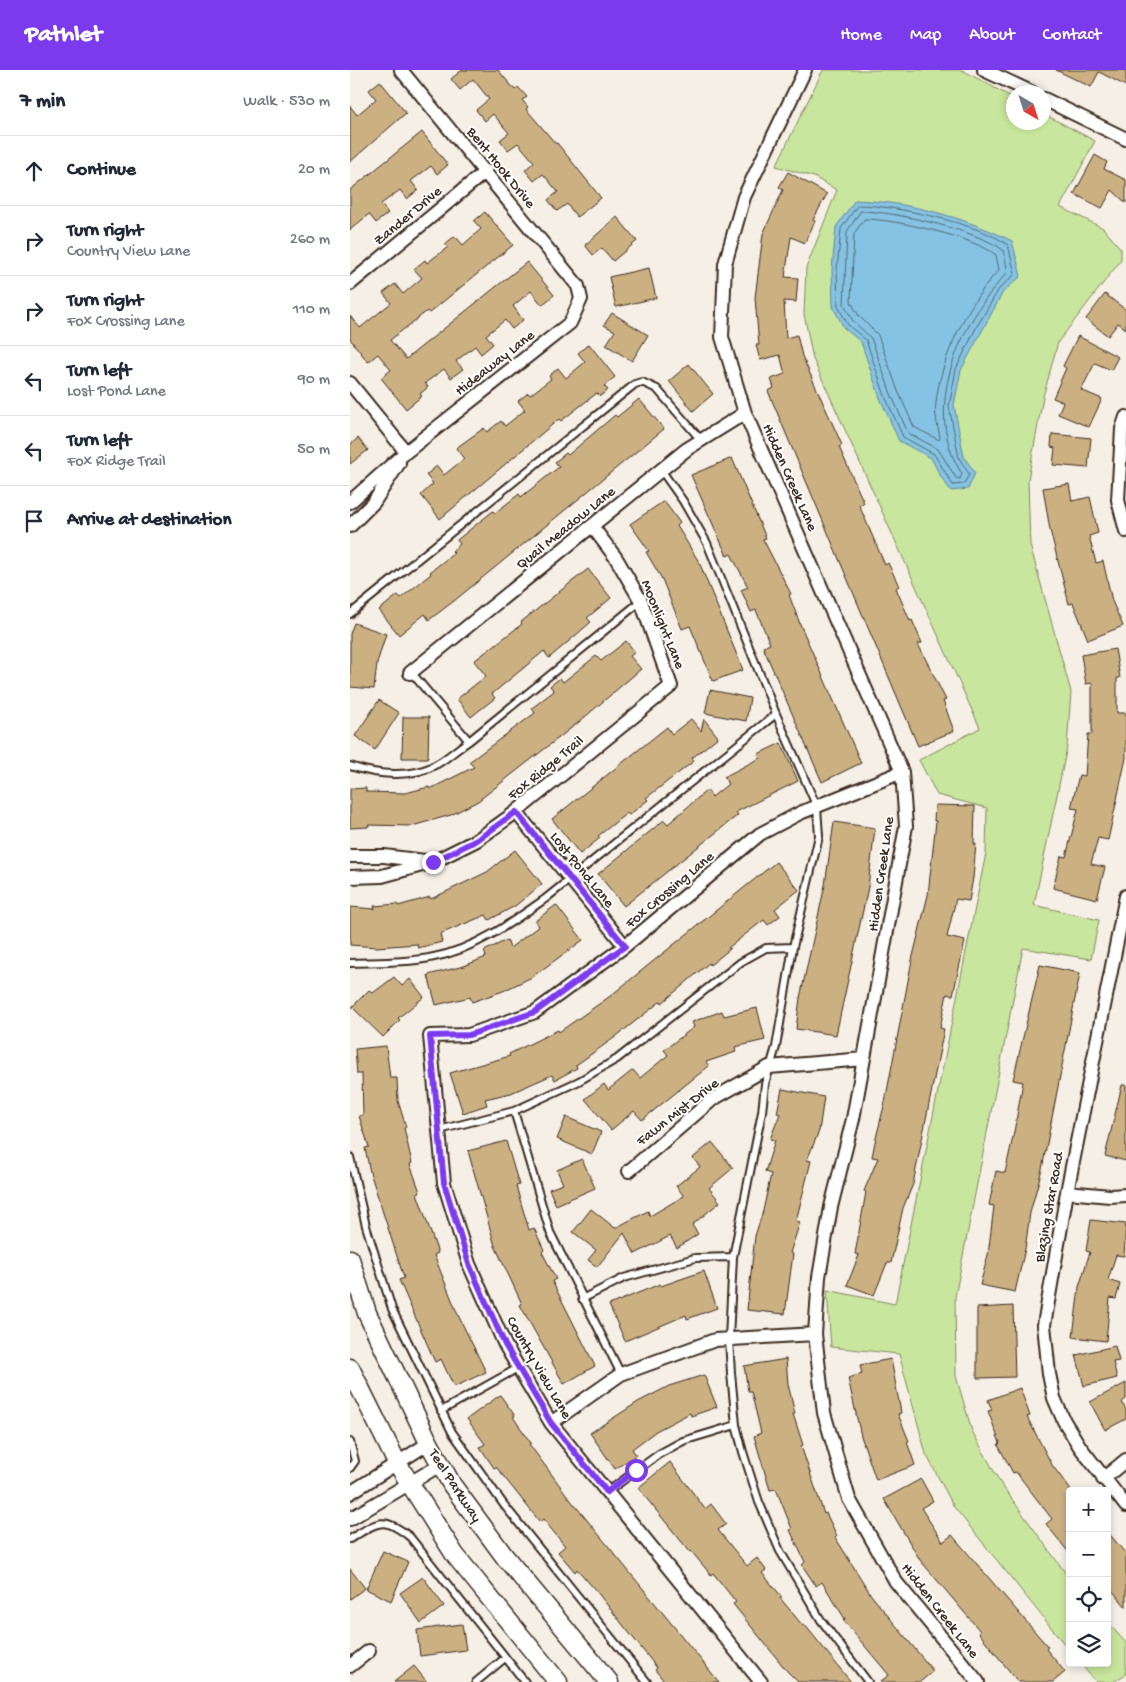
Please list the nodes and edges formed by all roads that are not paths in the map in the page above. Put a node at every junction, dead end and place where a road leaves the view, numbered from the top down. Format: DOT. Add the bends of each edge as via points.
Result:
graph roads {
  1 [pos="401,70"];
  2 [pos="805,70"];
  3 [pos="984,70"];
  4 [pos="1016,85"];
  5 [pos="1051,102"];
  6 [pos="1126,138"];
  7 [pos="486,171"];
  8 [pos="350,284"];
  9 [pos="578,286"];
  10 [pos="350,383"];
  11 [pos="745,413"];
  12 [pos="1126,417"];
  13 [pos="701,440"];
  14 [pos="406,452"];
  15 [pos="661,470"];
  16 [pos="350,502"];
  17 [pos="350,526"];
  18 [pos="592,526"];
  19 [pos="1126,532"];
  20 [pos="641,601"];
  21 [pos="350,614"];
  22 [pos="411,672"];
  23 [pos="671,686"];
  24 [pos="776,714"];
  25 [pos="469,741"];
  26 [pos="350,766"];
  27 [pos="902,772"];
  28 [pos="817,806"];
  29 [pos="516,812"];
  30 [pos="350,856"];
  31 [pos="433,862"];
  32 [pos="350,877"];
  33 [pos="570,878"];
  34 [pos="1126,896"];
  35 [pos="1122,938"];
  36 [pos="625,946"];
  37 [pos="793,947"];
  38 [pos="350,963"];
  39 [pos="430,1036"];
  40 [pos="864,1058"];
  41 [pos="769,1067"];
  42 [pos="514,1111"];
  43 [pos="439,1130"];
  44 [pos="350,1156"];
  45 [pos="629,1171"];
  46 [pos="1067,1192"];
  47 [pos="1126,1195"];
  48 [pos="733,1257"];
  49 [pos="350,1259"];
  50 [pos="582,1298"];
  51 [pos="814,1334"];
  52 [pos="729,1339"];
  53 [pos="350,1368"];
  54 [pos="518,1368"];
  55 [pos="621,1374"];
  56 [pos="441,1411"];
  57 [pos="551,1423"];
  58 [pos="736,1425"];
  59 [pos="350,1442"];
  60 [pos="429,1443"];
  61 [pos="1126,1460"];
  62 [pos="397,1463"];
  63 [pos="440,1465"];
  64 [pos="350,1468"];
  65 [pos="1103,1478"];
  66 [pos="409,1483"];
  67 [pos="607,1492"];
  68 [pos="350,1493"];
  69 [pos="1126,1506"];
  70 [pos="350,1519"];
  71 [pos="350,1539"];
  72 [pos="368,1651"];
  73 [pos="505,1658"];
  74 [pos="350,1666"];
  75 [pos="970,1680"];
  76 [pos="476,1682"];
  77 [pos="525,1682"];
  78 [pos="558,1682"];
  79 [pos="609,1682"];
  80 [pos="647,1682"];
  81 [pos="760,1682"];
  82 [pos="868,1682"];
  1 -- 7 [label="street, Bent Hook Drive"];
  2 -- 11 [label="street, Hidden Creek Lane" via="744,197 725,264 722,337"];
  3 -- 4 [label="street"];
  5 -- 6 [label="street"];
  7 -- 8 [label="street, Zander Drive"];
  7 -- 9 [label="street, Bent Hook Drive"];
  9 -- 14 [label="street, Hideaway Lane" via="581,299 570,322"];
  10 -- 14 [label="street"];
  11 -- 13 [label="street, Quail Meadow Lane"];
  11 -- 27 [label="street, Hidden Creek Lane"];
  12 -- 19 [label="street" via="1122,429 1118,500"];
  13 -- 15 [label="street, Quail Meadow Lane"];
  13 -- 21 [label="lane" via="657,389 642,382 635,384"];
  14 -- 16 [label="street, Hideaway Lane"];
  14 -- 17 [label="street, Hideaway Lane" via="374,502"];
  15 -- 18 [label="street, Quail Meadow Lane"];
  15 -- 24 [label="lane" via="706,543"];
  18 -- 20 [label="street, Moonlight Lane" via="616,558"];
  18 -- 22 [label="street, Quail Meadow Lane"];
  20 -- 23 [label="street, Moonlight Lane"];
  20 -- 25 [label="lane"];
  22 -- 25 [label="lane"];
  23 -- 29 [label="street, Fox Ridge Trail"];
  24 -- 28 [label="lane"];
  24 -- 33 [label="lane"];
  25 -- 26 [label="lane" via="436,765 415,772 366,772"];
  27 -- 28 [label="street, Fox Crossing Lane"];
  27 -- 40 [label="street, Hidden Creek Lane" via="906,826"];
  28 -- 36 [label="street, Fox Crossing Lane" via="760,834"];
  28 -- 37 [label="lane" via="820,836"];
  29 -- 31 [label="street, Fox Ridge Trail" via="477,840"];
  29 -- 33 [label="street, Lost Pond Lane"];
  30 -- 31 [label="street"];
  31 -- 32 [label="street, Fox Ridge Trail" via="382,876"];
  33 -- 36 [label="street, Lost Pond Lane"];
  33 -- 38 [label="lane" via="510,924 474,944 435,957"];
  34 -- 35 [label="street, Blazing Star Road"];
  35 -- 46 [label="street, Blazing Star Road"];
  36 -- 39 [label="street, Fox Crossing Lane" via="535,1012 469,1035"];
  37 -- 41 [label="lane" via="776,1047"];
  37 -- 42 [label="lane" via="766,948 740,962 617,1059 579,1082"];
  39 -- 43 [label="street, Country View Lane"];
  40 -- 41 [label="street, Fawn Mist Drive"];
  40 -- 51 [label="street, Hidden Creek Lane" via="853,1119 831,1206 819,1277"];
  41 -- 45 [label="street, Fawn Mist Drive" via="713,1100"];
  41 -- 48 [label="lane"];
  42 -- 43 [label="lane"];
  42 -- 50 [label="lane" via="550,1232"];
  43 -- 54 [label="street, Country View Lane" via="444,1183 469,1264"];
  44 -- 56 [label="lane" via="366,1226 392,1309"];
  46 -- 47 [label="street"];
  46 -- 65 [label="street, Blazing Star Road" via="1044,1324 1045,1346 1054,1398 1064,1421"];
  48 -- 50 [label="lane" via="695,1258 624,1278"];
  48 -- 52 [label="lane"];
  49 -- 60 [label="main road, Teel Parkway" via="367,1313"];
  50 -- 55 [label="lane"];
  51 -- 52 [label="street"];
  51 -- 75 [label="street, Hidden Creek Lane" via="824,1412 849,1499 896,1582"];
  52 -- 55 [label="street" via="715,1340"];
  52 -- 58 [label="lane"];
  53 -- 62 [label="main road"];
  54 -- 56 [label="lane"];
  54 -- 57 [label="street, Country View Lane"];
  55 -- 57 [label="street"];
  56 -- 80 [label="lane" via="483,1476"];
  57 -- 67 [label="street, Country View Lane"];
  58 -- 67 [label="lane" via="684,1441"];
  58 -- 82 [label="lane" via="759,1502 780,1551 821,1620"];
  59 -- 64 [label="lane" via="355,1461"];
  60 -- 62 [label="street"];
  60 -- 63 [label="main road, Teel Parkway"];
  61 -- 65 [label="street"];
  62 -- 66 [label="main road"];
  62 -- 68 [label="street"];
  63 -- 66 [label="street"];
  63 -- 79 [label="main road, Teel Parkway" via="505,1557"];
  65 -- 69 [label="street, Blazing Star Road"];
  66 -- 70 [label="street"];
  66 -- 78 [label="main road" via="455,1555"];
  67 -- 81 [label="street, Country View Lane"];
  71 -- 73 [label="lane" via="376,1523 393,1524 410,1538"];
  72 -- 74 [label="street"];
  73 -- 76 [label="lane"];
  73 -- 77 [label="lane"];
}
